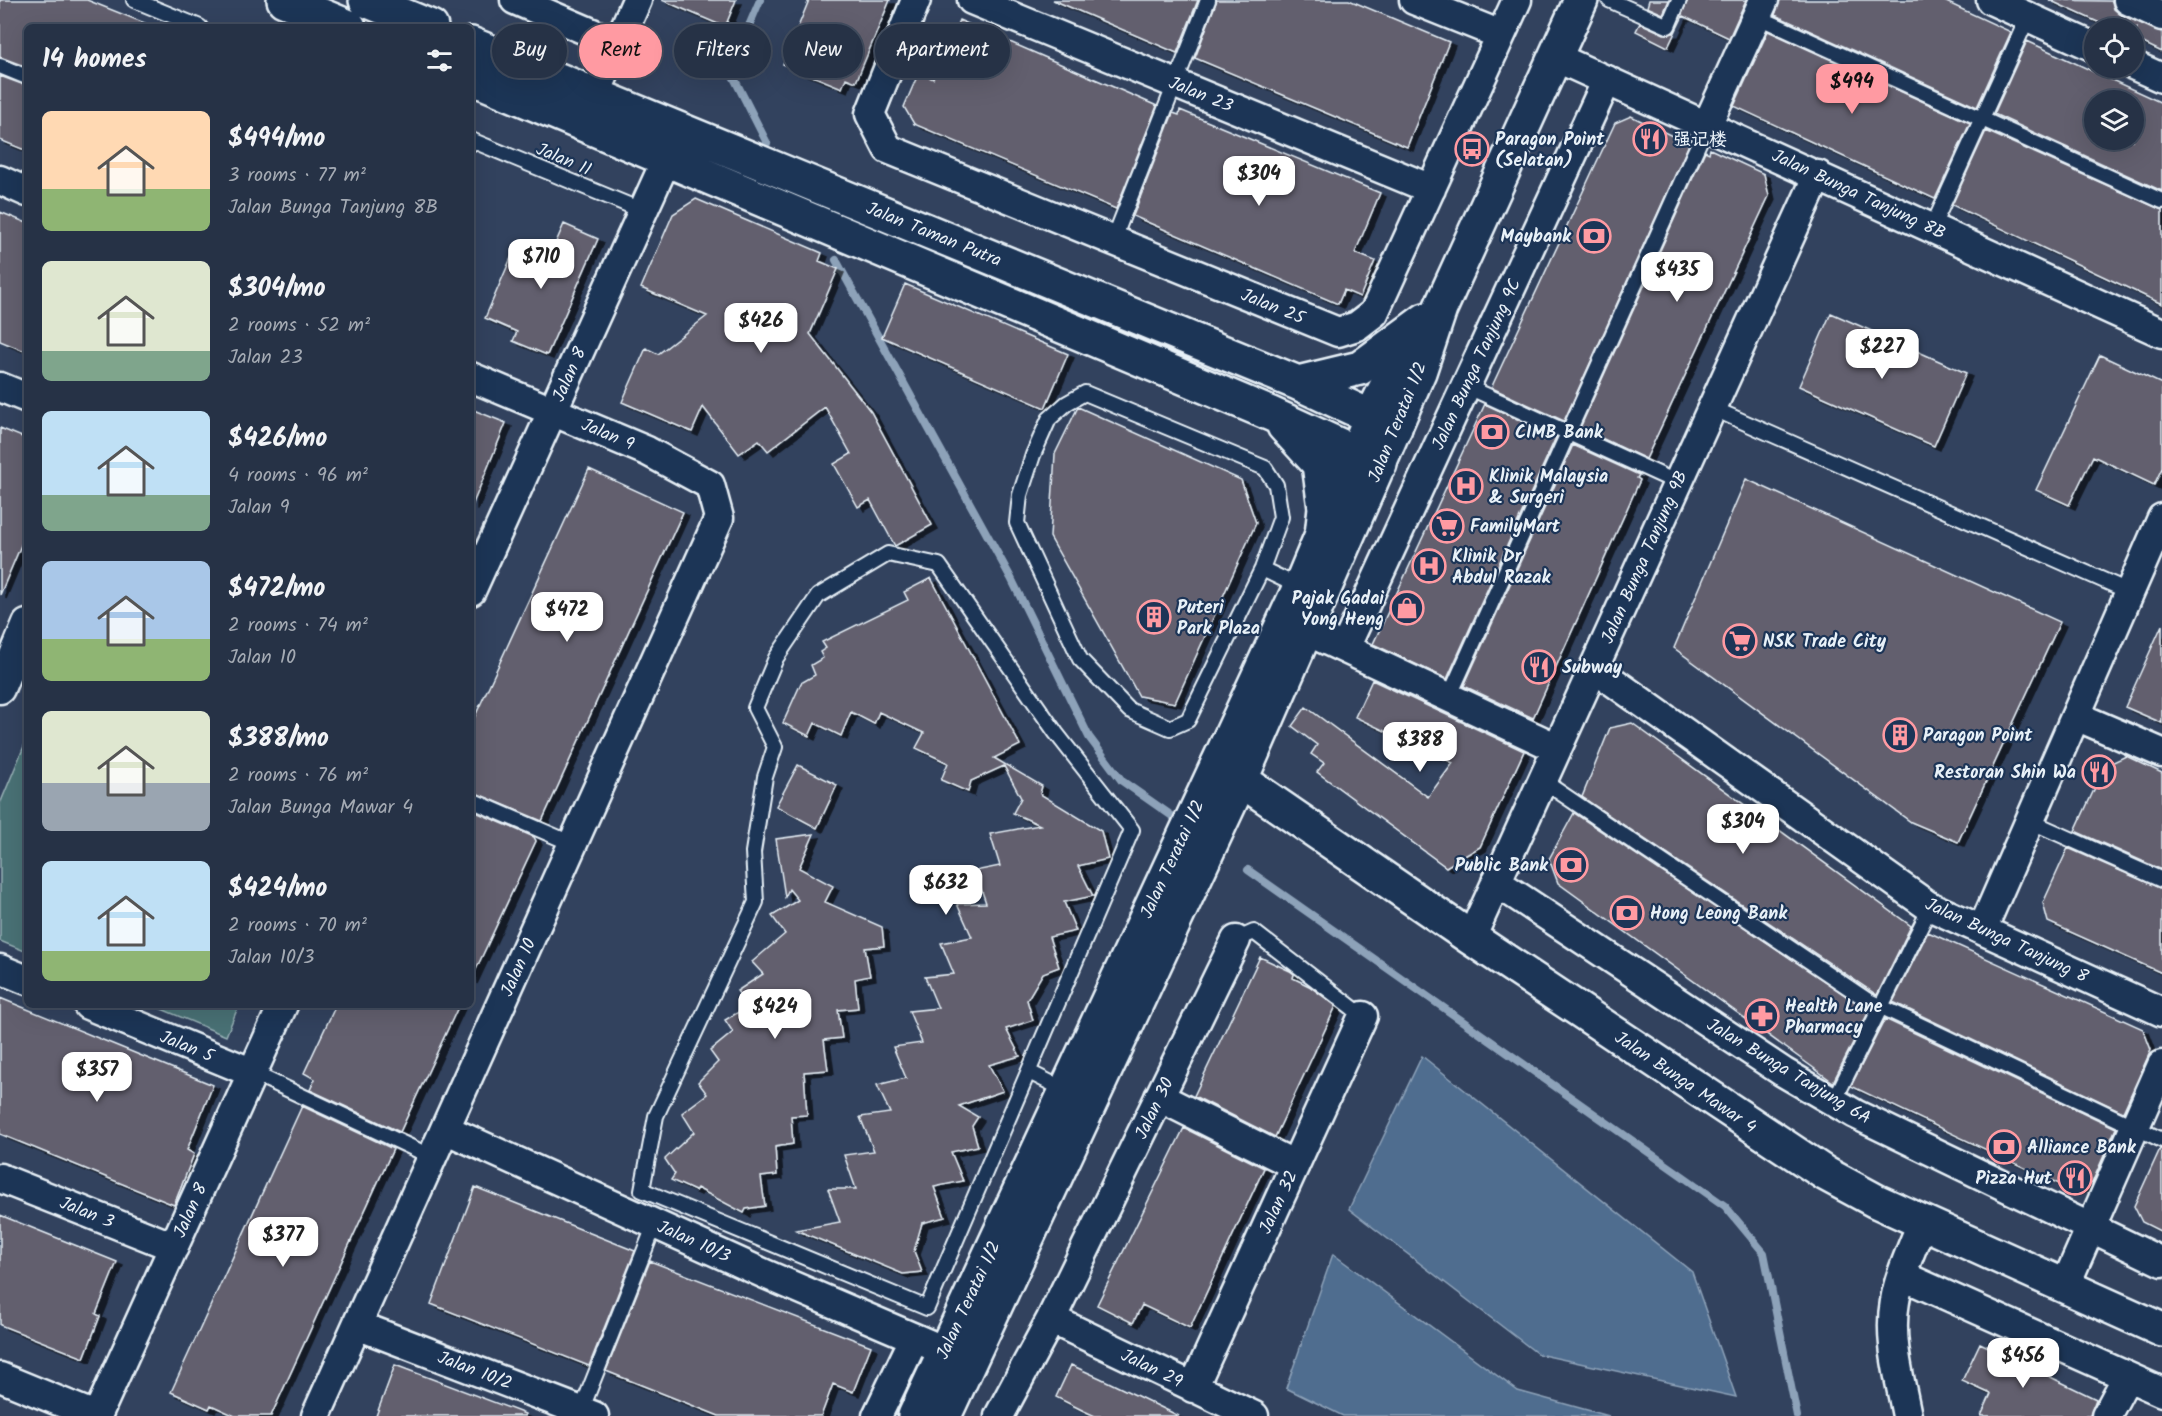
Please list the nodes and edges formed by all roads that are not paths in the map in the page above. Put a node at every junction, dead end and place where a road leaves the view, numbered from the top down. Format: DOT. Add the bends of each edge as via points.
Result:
graph roads {
  1 [pos="135,0"];
  2 [pos="284,0"];
  3 [pos="366,0"];
  4 [pos="514,0"];
  5 [pos="637,0"];
  6 [pos="916,0"];
  7 [pos="972,0"];
  8 [pos="1208,0"];
  9 [pos="1414,0"];
  10 [pos="1517,0"];
  11 [pos="1581,0"];
  12 [pos="1609,0"];
  13 [pos="1679,0"];
  14 [pos="1991,0"];
  15 [pos="2128,0"];
  16 [pos="1760,8"];
  17 [pos="2162,16"];
  18 [pos="2028,17"];
  19 [pos="193,24"];
  20 [pos="342,24"];
  21 [pos="424,24"];
  22 [pos="627,24"];
  23 [pos="579,28"];
  24 [pos="1501,35"];
  25 [pos="2084,42"];
  26 [pos="474,45"];
  27 [pos="1555,57"];
  28 [pos="0,66"];
  29 [pos="2144,70"];
  30 [pos="24,76"];
  31 [pos="474,78"];
  32 [pos="603,78"];
  33 [pos="2162,78"];
  34 [pos="1607,80"];
  35 [pos="1174,83"];
  36 [pos="595,95"];
  37 [pos="1982,119"];
  38 [pos="1707,125"];
  39 [pos="474,141"];
  40 [pos="667,158"];
  41 [pos="1818,175"];
  42 [pos="0,180"];
  43 [pos="1431,189"];
  44 [pos="24,191"];
  45 [pos="2162,201"];
  46 [pos="643,211"];
  47 [pos="1932,228"];
  48 [pos="1113,241"];
  49 [pos="1440,309"];
  50 [pos="2162,333"];
  51 [pos="474,378"];
  52 [pos="1298,383"];
  53 [pos="1466,386"];
  54 [pos="0,387"];
  55 [pos="24,397"];
  56 [pos="1712,408"];
  57 [pos="552,411"];
  58 [pos="1271,414"];
  59 [pos="1383,422"];
  60 [pos="1568,432"];
  61 [pos="1368,458"];
  62 [pos="1678,483"];
  63 [pos="719,518"];
  64 [pos="2162,518"];
  65 [pos="1322,536"];
  66 [pos="1262,568"];
  67 [pos="474,582"];
  68 [pos="1300,587"];
  69 [pos="2130,592"];
  70 [pos="24,630"];
  71 [pos="1307,631"];
  72 [pos="1345,648"];
  73 [pos="1594,668"];
  74 [pos="3,672"];
  75 [pos="1449,697"];
  76 [pos="2076,716"];
  77 [pos="1557,748"];
  78 [pos="2162,753"];
  79 [pos="1229,771"];
  80 [pos="1543,781"];
  81 [pos="474,802"];
  82 [pos="2030,821"];
  83 [pos="573,844"];
  84 [pos="2162,880"];
  85 [pos="1496,882"];
  86 [pos="1931,906"];
  87 [pos="1982,930"];
  88 [pos="1471,938"];
  89 [pos="1236,940"];
  90 [pos="0,969"];
  91 [pos="24,979"];
  92 [pos="1881,1007"];
  93 [pos="95,1008"];
  94 [pos="282,1008"];
  95 [pos="2162,1012"];
  96 [pos="1363,1016"];
  97 [pos="2162,1065"];
  98 [pos="1029,1072"];
  99 [pos="253,1073"];
  100 [pos="1065,1090"];
  101 [pos="1159,1097"];
  102 [pos="1834,1101"];
  103 [pos="2135,1127"];
  104 [pos="445,1129"];
  105 [pos="2162,1140"];
  106 [pos="432,1157"];
  107 [pos="1295,1165"];
  108 [pos="0,1178"];
  109 [pos="646,1210"];
  110 [pos="1922,1222"];
  111 [pos="2090,1228"];
  112 [pos="174,1247"];
  113 [pos="2162,1262"];
  114 [pos="1903,1276"];
  115 [pos="2065,1286"];
  116 [pos="1051,1319"];
  117 [pos="357,1325"];
  118 [pos="2162,1330"];
  119 [pos="914,1339"];
  120 [pos="945,1351"];
  121 [pos="0,1377"];
  122 [pos="2127,1377"];
  123 [pos="1193,1388"];
  124 [pos="2162,1392"];
  125 [pos="587,1414"];
  126 [pos="96,1416"];
  127 [pos="316,1416"];
  128 [pos="877,1416"];
  129 [pos="915,1416"];
  130 [pos="944,1416"];
  131 [pos="999,1416"];
  132 [pos="1254,1416"];
  133 [pos="1907,1416"];
  134 [pos="2106,1416"];
  1 -- 19 [label="lane"];
  2 -- 20 [label="street"];
  3 -- 21 [label="street"];
  4 -- 23 [label="street"];
  5 -- 22 [label="street"];
  6 -- 48 [label="street, Jalan 25" via="870,114 888,149"];
  7 -- 35 [label="street, Jalan 23"];
  8 -- 35 [label="lane"];
  9 -- 24 [label="street"];
  10 -- 24 [label="street, Jalan 25"];
  11 -- 27 [label="street, Jalan Teratai 1/2"];
  12 -- 13 [label="lane" via="1668,26"];
  14 -- 18 [label="street"];
  15 -- 17 [label="street"];
  16 -- 37 [label="lane"];
  16 -- 38 [label="street"];
  18 -- 25 [label="street"];
  18 -- 37 [label="lane"];
  24 -- 43 [label="street, Jalan 25"];
  26 -- 36 [label="street, Jalan Taman Putra"];
  27 -- 34 [label="street, Jalan Bunga Tanjung 8B"];
  27 -- 49 [label="street, Jalan Teratai 1/2"];
  28 -- 30 [label="lane"];
  29 -- 33 [label="street"];
  31 -- 40 [label="street, Jalan Taman Putra"];
  32 -- 36 [label="street"];
  34 -- 38 [label="street, Jalan Bunga Tanjung 8B"];
  34 -- 53 [label="street, Jalan Bunga Tanjung 9C"];
  35 -- 43 [label="street, Jalan 23"];
  35 -- 48 [label="lane"];
  36 -- 52 [label="street, Jalan Taman Putra"];
  37 -- 45 [label="lane"];
  37 -- 47 [label="lane"];
  38 -- 41 [label="street, Jalan Bunga Tanjung 8B"];
  38 -- 60 [label="lane"];
  39 -- 46 [label="lane, Jalan 11"];
  40 -- 46 [label="street, Jalan 8"];
  40 -- 58 [label="street, Jalan Taman Putra"];
  41 -- 47 [label="street, Jalan Bunga Tanjung 8B"];
  41 -- 56 [label="street, Jalan Bunga Tanjung 9B"];
  42 -- 44 [label="street"];
  43 -- 48 [label="street, Jalan 25" via="1374,313 1358,326 1338,332"];
  46 -- 57 [label="street, Jalan 8"];
  47 -- 50 [label="street, Jalan Bunga Tanjung 8B"];
  49 -- 52 [label="street" via="1360,368"];
  49 -- 59 [label="street, Jalan Teratai 1/2" via="1419,372"];
  51 -- 57 [label="street, Jalan 9"];
  52 -- 59 [label="street, Jalan Taman Putra"];
  53 -- 60 [label="lane"];
  53 -- 72 [label="street, Jalan Bunga Tanjung 9C"];
  54 -- 55 [label="street"];
  56 -- 62 [label="street, Jalan Bunga Tanjung 9B"];
  56 -- 69 [label="lane"];
  57 -- 63 [label="street, Jalan 9" via="647,451 710,485"];
  57 -- 67 [label="street, Jalan 8"];
  58 -- 61 [label="street, Jalan Taman Putra"];
  58 -- 65 [label="street" via="1319,464 1325,508"];
  59 -- 61 [label="street, Jalan Teratai 1/2"];
  60 -- 62 [label="lane"];
  60 -- 75 [label="lane"];
  61 -- 65 [label="street, Jalan Teratai 1/2"];
  61 -- 71 [label="street, Jalan Teratai 1/2"];
  62 -- 73 [label="street, Jalan Bunga Tanjung 9B"];
  63 -- 83 [label="street, Jalan 10"];
  64 -- 69 [label="street"];
  65 -- 68 [label="street, Jalan Teratai 1/2"];
  66 -- 66 [label="lane" via="1188,720 1170,728 1129,710 1080,659 1017,522 1020,495 1049,419 1085,393 1265,468 1276,485 1281,517"];
  66 -- 68 [label="lane"];
  68 -- 79 [label="street, Jalan Teratai 1/2"];
  69 -- 76 [label="street"];
  70 -- 74 [label="street"];
  71 -- 72 [label="street"];
  71 -- 79 [label="street, Jalan Teratai 1/2"];
  72 -- 75 [label="street"];
  73 -- 77 [label="street, Jalan Bunga Tanjung 9B"];
  73 -- 86 [label="street, Jalan Bunga Tanjung 8"];
  75 -- 77 [label="street"];
  76 -- 78 [label="street"];
  76 -- 82 [label="street"];
  77 -- 80 [label="street, Jalan Bunga Tanjung 9B"];
  79 -- 88 [label="street, Jalan Bunga Mawar 4"];
  79 -- 100 [label="street, Jalan Teratai 1/2"];
  79 -- 130 [label="street, Jalan Teratai 1/2"];
  80 -- 85 [label="street, Jalan Bunga Tanjung 9B"];
  80 -- 92 [label="lane"];
  81 -- 83 [label="lane"];
  82 -- 84 [label="lane"];
  82 -- 87 [label="street"];
  83 -- 104 [label="street, Jalan 10"];
  85 -- 88 [label="street, Jalan Bunga Tanjung 9B"];
  85 -- 102 [label="street, Jalan Bunga Tanjung 6A" via="1783,1072"];
  86 -- 87 [label="street, Jalan Bunga Tanjung 8"];
  86 -- 92 [label="lane"];
  87 -- 95 [label="street, Jalan Bunga Tanjung 8"];
  88 -- 110 [label="street, Jalan Bunga Mawar 4" via="1777,1144 1826,1174"];
  89 -- 96 [label="lane, Jalan 30" via="1254,932"];
  89 -- 101 [label="street, Jalan 30"];
  90 -- 91 [label="street"];
  92 -- 102 [label="lane"];
  92 -- 103 [label="lane"];
  93 -- 99 [label="street, Jalan 5"];
  94 -- 99 [label="street, Jalan 8"];
  96 -- 107 [label="street, Jalan 32"];
  97 -- 103 [label="street"];
  98 -- 100 [label="lane"];
  98 -- 109 [label="lane" via="927,1308"];
  98 -- 109 [label="lane" via="1132,830 1056,733 939,565 888,554 818,596 776,658 755,708 775,747 765,777 753,852 756,902 656,1116"];
  99 -- 106 [label="lane"];
  99 -- 112 [label="street, Jalan 8"];
  100 -- 120 [label="street, Jalan Teratai 1/2"];
  101 -- 107 [label="street"];
  101 -- 116 [label="street, Jalan 30"];
  102 -- 111 [label="street, Jalan Bunga Tanjung 6A"];
  103 -- 105 [label="lane"];
  103 -- 111 [label="street"];
  104 -- 106 [label="street, Jalan 10"];
  104 -- 109 [label="street, Jalan 10/3"];
  106 -- 117 [label="street, Jalan 10"];
  107 -- 123 [label="street, Jalan 32"];
  108 -- 112 [label="street, Jalan 3"];
  109 -- 119 [label="street, Jalan 10/3"];
  109 -- 125 [label="lane"];
  110 -- 114 [label="street"];
  110 -- 115 [label="street, Jalan Bunga Mawar 4"];
  111 -- 113 [label="street, Jalan Bunga Tanjung 6A"];
  111 -- 115 [label="street"];
  112 -- 126 [label="street, Jalan 8"];
  114 -- 122 [label="street"];
  114 -- 133 [label="street" via="1893,1321"];
  115 -- 118 [label="street, Jalan Bunga Mawar 4"];
  116 -- 123 [label="street, Jalan 29"];
  116 -- 131 [label="street, Jalan 30"];
  117 -- 125 [label="street, Jalan 10/2"];
  117 -- 127 [label="street, Jalan 10"];
  119 -- 120 [label="street, Jalan 10/3"];
  119 -- 128 [label="street"];
  120 -- 129 [label="street, Jalan Teratai 1/2"];
  121 -- 126 [label="street"];
  122 -- 124 [label="street"];
  122 -- 134 [label="street"];
  123 -- 132 [label="street, Jalan 29"];
}
